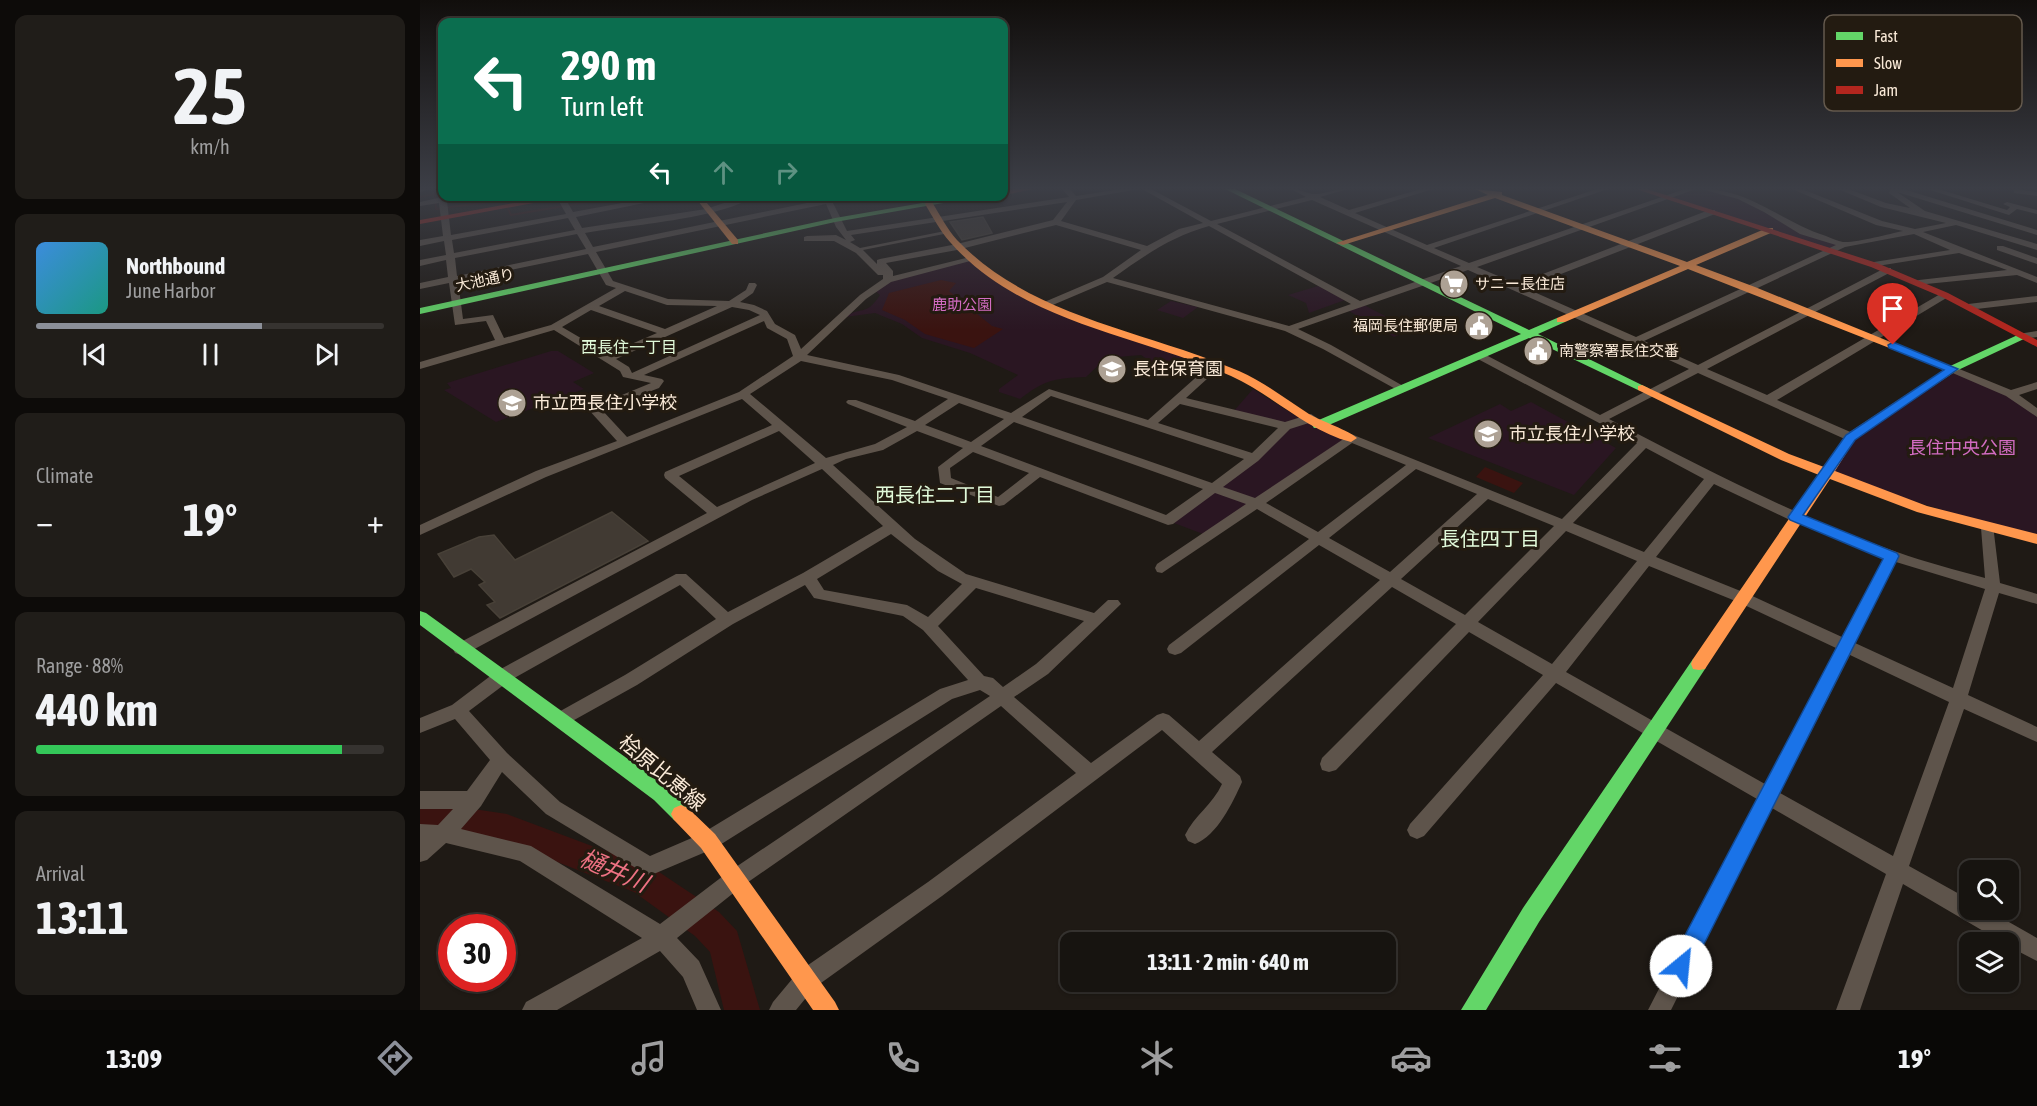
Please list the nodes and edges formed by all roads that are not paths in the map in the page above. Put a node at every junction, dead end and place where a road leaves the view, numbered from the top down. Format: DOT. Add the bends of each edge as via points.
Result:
graph roads {
  1 [pos="458,236"];
  2 [pos="555,236"];
  3 [pos="584,236"];
  4 [pos="658,236"];
  5 [pos="730,236"];
  6 [pos="761,236"];
  7 [pos="847,236"];
  8 [pos="928,236"];
  9 [pos="948,236"];
  10 [pos="1000,236"];
  11 [pos="1104,236"];
  12 [pos="1172,236"];
  13 [pos="1232,236"];
  14 [pos="1326,236"];
  15 [pos="1364,236"];
  16 [pos="1399,236"];
  17 [pos="1462,236"];
  18 [pos="1556,236"];
  19 [pos="1608,236"];
  20 [pos="1650,236"];
  21 [pos="1756,236"];
  22 [pos="1795,236"];
  23 [pos="1813,236"];
  24 [pos="1890,236"];
  25 [pos="1926,236"];
  26 [pos="2000,236"];
  27 [pos="448,238"];
  28 [pos="807,239"];
  29 [pos="735,242"];
  30 [pos="420,243"];
  31 [pos="1340,243"];
  32 [pos="1630,244"];
  33 [pos="957,247"];
  34 [pos="1838,247"];
  35 [pos="2037,247"];
  36 [pos="864,248"];
  37 [pos="1426,248"];
  38 [pos="2000,248"];
  39 [pos="1148,249"];
  40 [pos="592,250"];
  41 [pos="1960,251"];
  42 [pos="451,257"];
  43 [pos="970,260"];
  44 [pos="2037,261"];
  45 [pos="880,262"];
  46 [pos="420,263"];
  47 [pos="1874,265"];
  48 [pos="1689,266"];
  49 [pos="1469,267"];
  50 [pos="603,270"];
  51 [pos="1888,270"];
  52 [pos="2021,273"];
  53 [pos="2037,273"];
  54 [pos="888,278"];
  55 [pos="454,279"];
  56 [pos="1106,279"];
  57 [pos="2037,280"];
  58 [pos="1422,283"];
  59 [pos="1919,283"];
  60 [pos="752,285"];
  61 [pos="420,286"];
  62 [pos="624,288"];
  63 [pos="1516,288"];
  64 [pos="1752,289"];
  65 [pos="1945,295"];
  66 [pos="2037,299"];
  67 [pos="457,303"];
  68 [pos="731,304"];
  69 [pos="1358,304"];
  70 [pos="1045,305"];
  71 [pos="1968,307"];
  72 [pos="591,308"];
  73 [pos="420,311"];
  74 [pos="1809,312"];
  75 [pos="1574,314"];
  76 [pos="765,317"];
  77 [pos="459,323"];
  78 [pos="555,327"];
  79 [pos="1289,329"];
  80 [pos="666,333"];
  81 [pos="1530,334"];
  82 [pos="2037,334"];
  83 [pos="462,335"];
  84 [pos="2022,336"];
  85 [pos="1873,338"];
  86 [pos="1636,341"];
  87 [pos="501,343"];
  88 [pos="2037,344"];
  89 [pos="1480,356"];
  90 [pos="799,357"];
  91 [pos="607,359"];
  92 [pos="420,366"];
  93 [pos="1215,366"];
  94 [pos="1698,369"];
  95 [pos="1952,369"];
  96 [pos="631,377"];
  97 [pos="2037,385"];
  98 [pos="1401,389"];
  99 [pos="1652,392"];
  100 [pos="742,394"];
  101 [pos="2010,394"];
  102 [pos="957,399"];
  103 [pos="1179,400"];
  104 [pos="1768,400"];
  105 [pos="852,402"];
  106 [pos="2037,413"];
  107 [pos="1012,418"];
  108 [pos="1601,419"];
  109 [pos="1314,422"];
  110 [pos="1150,424"];
  111 [pos="780,426"];
  112 [pos="916,426"];
  113 [pos="1286,426"];
  114 [pos="1851,437"];
  115 [pos="1351,438"];
  116 [pos="625,442"];
  117 [pos="1645,442"];
  118 [pos="972,447"];
  119 [pos="1254,458"];
  120 [pos="824,464"];
  121 [pos="1415,464"];
  122 [pos="1039,472"];
  123 [pos="1825,474"];
  124 [pos="1712,478"];
  125 [pos="1213,488"];
  126 [pos="1487,493"];
  127 [pos="1257,503"];
  128 [pos="716,513"];
  129 [pos="1795,517"];
  130 [pos="1563,524"];
  131 [pos="892,527"];
  132 [pos="1988,528"];
  133 [pos="420,530"];
  134 [pos="2037,539"];
  135 [pos="1319,540"];
  136 [pos="1892,556"];
  137 [pos="1647,558"];
  138 [pos="1162,568"];
  139 [pos="808,578"];
  140 [pos="1389,581"];
  141 [pos="973,582"];
  142 [pos="1993,587"];
  143 [pos="1743,598"];
  144 [pos="2037,599"];
  145 [pos="1113,604"];
  146 [pos="420,617"];
  147 [pos="1096,619"];
  148 [pos="728,620"];
  149 [pos="1464,624"];
  150 [pos="929,626"];
  151 [pos="1846,645"];
  152 [pos="461,649"];
  153 [pos="1176,649"];
  154 [pos="1554,674"];
  155 [pos="502,676"];
  156 [pos="980,683"];
  157 [pos="1001,697"];
  158 [pos="1959,698"];
  159 [pos="458,710"];
  160 [pos="561,719"];
  161 [pos="420,726"];
  162 [pos="1654,731"];
  163 [pos="2037,735"];
  164 [pos="1199,752"];
  165 [pos="501,759"];
  166 [pos="1329,764"];
  167 [pos="1090,774"];
  168 [pos="1770,797"];
  169 [pos="420,800"];
  170 [pos="473,802"];
  171 [pos="1418,831"];
  172 [pos="420,833"];
  173 [pos="445,834"];
  174 [pos="1195,835"];
  175 [pos="708,841"];
  176 [pos="420,853"];
  177 [pos="1897,870"];
  178 [pos="734,880"];
  179 [pos="661,937"];
  180 [pos="2037,950"];
  181 [pos="806,980"];
  182 [pos="1659,1009"];
  183 [pos="534,1010"];
  184 [pos="708,1010"];
  185 [pos="781,1010"];
  186 [pos="827,1010"];
  187 [pos="1473,1010"];
  188 [pos="1848,1010"];
  1 -- 27 [label="street"];
  2 -- 42 [label="street"];
  3 -- 40 [label="street"];
  4 -- 40 [label="street"];
  5 -- 29 [label="street"];
  6 -- 29 [label="street, 大池通り"];
  7 -- 36 [label="street"];
  8 -- 36 [label="street"];
  9 -- 33 [label="street"];
  10 -- 33 [label="street"];
  11 -- 39 [label="street"];
  12 -- 39 [label="street"];
  13 -- 69 [label="street"];
  14 -- 31 [label="street"];
  15 -- 31 [label="street"];
  16 -- 37 [label="street"];
  17 -- 37 [label="street"];
  18 -- 49 [label="street"];
  19 -- 32 [label="street"];
  20 -- 32 [label="street"];
  21 -- 48 [label="street"];
  22 -- 34 [label="street"];
  23 -- 34 [label="street"];
  24 -- 34 [label="street"];
  25 -- 41 [label="street"];
  26 -- 35 [label="street"];
  27 -- 30 [label="street"];
  27 -- 42 [label="street"];
  28 -- 54 [label="street" via="836,238 859,251"];
  29 -- 50 [label="street, 大池通り"];
  31 -- 58 [label="street"];
  32 -- 48 [label="street"];
  32 -- 63 [label="street"];
  33 -- 43 [label="street"];
  33 -- 45 [label="street"];
  34 -- 47 [label="street"];
  34 -- 64 [label="street"];
  36 -- 45 [label="street"];
  37 -- 49 [label="street"];
  38 -- 44 [label="street"];
  39 -- 56 [label="street"];
  40 -- 50 [label="street"];
  40 -- 55 [label="street"];
  41 -- 47 [label="street"];
  41 -- 52 [label="street"];
  42 -- 46 [label="street"];
  42 -- 55 [label="street"];
  43 -- 54 [label="street"];
  43 -- 70 [label="street"];
  45 -- 54 [label="street" via="888,271"];
  47 -- 51 [label="street"];
  48 -- 64 [label="street"];
  48 -- 75 [label="street"];
  49 -- 58 [label="street"];
  49 -- 63 [label="street"];
  50 -- 62 [label="street" via="609,283"];
  50 -- 67 [label="street, 大池通り"];
  51 -- 59 [label="street"];
  51 -- 74 [label="street"];
  52 -- 53 [label="street"];
  52 -- 57 [label="street"];
  52 -- 59 [label="street"];
  54 -- 90 [label="street"];
  55 -- 61 [label="street"];
  55 -- 67 [label="street"];
  56 -- 70 [label="street"];
  56 -- 79 [label="street"];
  58 -- 69 [label="street"];
  58 -- 81 [label="street"];
  59 -- 65 [label="street"];
  60 -- 68 [label="street" via="750,291"];
  62 -- 68 [label="street" via="667,302"];
  62 -- 72 [label="street"];
  63 -- 75 [label="street"];
  64 -- 74 [label="street"];
  64 -- 86 [label="street"];
  65 -- 71 [label="street"];
  65 -- 85 [label="street"];
  66 -- 71 [label="street"];
  67 -- 73 [label="street, 大池通り"];
  67 -- 77 [label="street"];
  68 -- 76 [label="street" via="751,307"];
  68 -- 80 [label="street"];
  69 -- 79 [label="street"];
  70 -- 93 [label="street"];
  71 -- 84 [label="street"];
  72 -- 78 [label="street"];
  72 -- 80 [label="street"];
  74 -- 85 [label="street"];
  74 -- 94 [label="street"];
  75 -- 81 [label="street"];
  75 -- 86 [label="street"];
  76 -- 90 [label="street" via="771,326 791,337"];
  76 -- 96 [label="street"];
  77 -- 83 [label="street"];
  77 -- 87 [label="street" via="489,316"];
  78 -- 87 [label="street"];
  78 -- 91 [label="street"];
  79 -- 98 [label="street"];
  80 -- 91 [label="street"];
  81 -- 89 [label="street"];
  81 -- 99 [label="street"];
  82 -- 84 [label="street"];
  84 -- 88 [label="street"];
  84 -- 95 [label="street"];
  85 -- 95 [label="street"];
  85 -- 104 [label="street"];
  86 -- 94 [label="street"];
  87 -- 92 [label="street"];
  89 -- 98 [label="street"];
  89 -- 108 [label="street"];
  90 -- 100 [label="street"];
  90 -- 102 [label="street" via="895,377"];
  91 -- 96 [label="street"];
  93 -- 103 [label="street"];
  93 -- 109 [label="street" via="1272,393"];
  94 -- 99 [label="street"];
  94 -- 104 [label="street"];
  95 -- 101 [label="street"];
  95 -- 114 [label="street"];
  96 -- 116 [label="street" via="658,381 655,387 594,409"];
  97 -- 101 [label="street"];
  98 -- 109 [label="street"];
  99 -- 108 [label="street"];
  99 -- 123 [label="street"];
  100 -- 111 [label="street"];
  100 -- 116 [label="street"];
  101 -- 106 [label="street"];
  102 -- 107 [label="street"];
  102 -- 112 [label="street"];
  103 -- 110 [label="street"];
  103 -- 113 [label="street"];
  104 -- 114 [label="street"];
  105 -- 112 [label="street"];
  107 -- 110 [label="street" via="1049,392"];
  107 -- 118 [label="street"];
  107 -- 125 [label="street"];
  108 -- 117 [label="street"];
  109 -- 113 [label="street"];
  109 -- 115 [label="street"];
  110 -- 119 [label="street"];
  111 -- 120 [label="street"];
  111 -- 128 [label="street" via="670,475"];
  112 -- 118 [label="street"];
  112 -- 120 [label="street" via="879,447"];
  113 -- 119 [label="street"];
  114 -- 123 [label="street"];
  115 -- 121 [label="street"];
  115 -- 127 [label="street"];
  116 -- 133 [label="street" via="541,474"];
  117 -- 124 [label="street"];
  117 -- 130 [label="street"];
  118 -- 122 [label="street"];
  118 -- 122 [label="street" via="944,467 945,480 999,502"];
  119 -- 125 [label="street"];
  120 -- 128 [label="street"];
  120 -- 131 [label="street"];
  121 -- 126 [label="street"];
  121 -- 135 [label="street"];
  122 -- 125 [label="street" via="1168,521"];
  123 -- 129 [label="street"];
  123 -- 132 [label="street"];
  124 -- 129 [label="street"];
  124 -- 137 [label="street"];
  125 -- 127 [label="street"];
  126 -- 130 [label="street"];
  126 -- 140 [label="street"];
  127 -- 135 [label="street"];
  127 -- 138 [label="street"];
  128 -- 152 [label="street"];
  129 -- 136 [label="street"];
  129 -- 143 [label="street"];
  130 -- 137 [label="street"];
  130 -- 149 [label="street"];
  131 -- 139 [label="street"];
  131 -- 141 [label="street" via="946,570"];
  132 -- 134 [label="street"];
  132 -- 142 [label="street"];
  135 -- 140 [label="street"];
  135 -- 153 [label="street"];
  136 -- 142 [label="street"];
  136 -- 151 [label="street"];
  137 -- 143 [label="street"];
  137 -- 154 [label="street"];
  139 -- 148 [label="street"];
  139 -- 150 [label="street" via="819,594 908,610"];
  140 -- 149 [label="street"];
  140 -- 164 [label="street"];
  141 -- 147 [label="street"];
  141 -- 150 [label="street"];
  142 -- 144 [label="street"];
  142 -- 158 [label="street"];
  143 -- 151 [label="street"];
  143 -- 162 [label="street"];
  145 -- 147 [label="street"];
  146 -- 152 [label="street, 桧原比恵線"];
  147 -- 157 [label="street" via="1042,669"];
  148 -- 155 [label="street" via="681,578"];
  148 -- 160 [label="street"];
  149 -- 154 [label="street"];
  149 -- 166 [label="street"];
  150 -- 156 [label="street"];
  151 -- 158 [label="street"];
  151 -- 168 [label="street"];
  152 -- 155 [label="street, 桧原比恵線"];
  154 -- 162 [label="street"];
  154 -- 171 [label="street"];
  155 -- 159 [label="street"];
  155 -- 160 [label="street, 桧原比恵線"];
  156 -- 157 [label="street" via="987,683"];
  156 -- 175 [label="street" via="946,694"];
  157 -- 167 [label="street"];
  157 -- 178 [label="street"];
  158 -- 163 [label="street"];
  158 -- 177 [label="street"];
  159 -- 161 [label="street"];
  159 -- 165 [label="street"];
  160 -- 175 [label="street, 桧原比恵線" via="661,794"];
  162 -- 168 [label="street"];
  162 -- 187 [label="street" via="1530,915"];
  164 -- 167 [label="street" via="1162,720"];
  164 -- 174 [label="street" via="1233,782 1222,805"];
  165 -- 170 [label="street"];
  165 -- 175 [label="street" via="553,808 649,866"];
  167 -- 181 [label="street"];
  168 -- 177 [label="street"];
  168 -- 182 [label="street"];
  169 -- 170 [label="street"];
  170 -- 173 [label="street"];
  172 -- 173 [label="street"];
  173 -- 176 [label="street"];
  173 -- 179 [label="street" via="524,853"];
  175 -- 178 [label="street, 桧原比恵線"];
  177 -- 180 [label="street"];
  177 -- 188 [label="street"];
  178 -- 179 [label="street"];
  178 -- 181 [label="street, 桧原比恵線"];
  179 -- 183 [label="street"];
  179 -- 184 [label="street" via="691,969"];
  181 -- 185 [label="street"];
  181 -- 186 [label="street, 桧原比恵線"];
}
